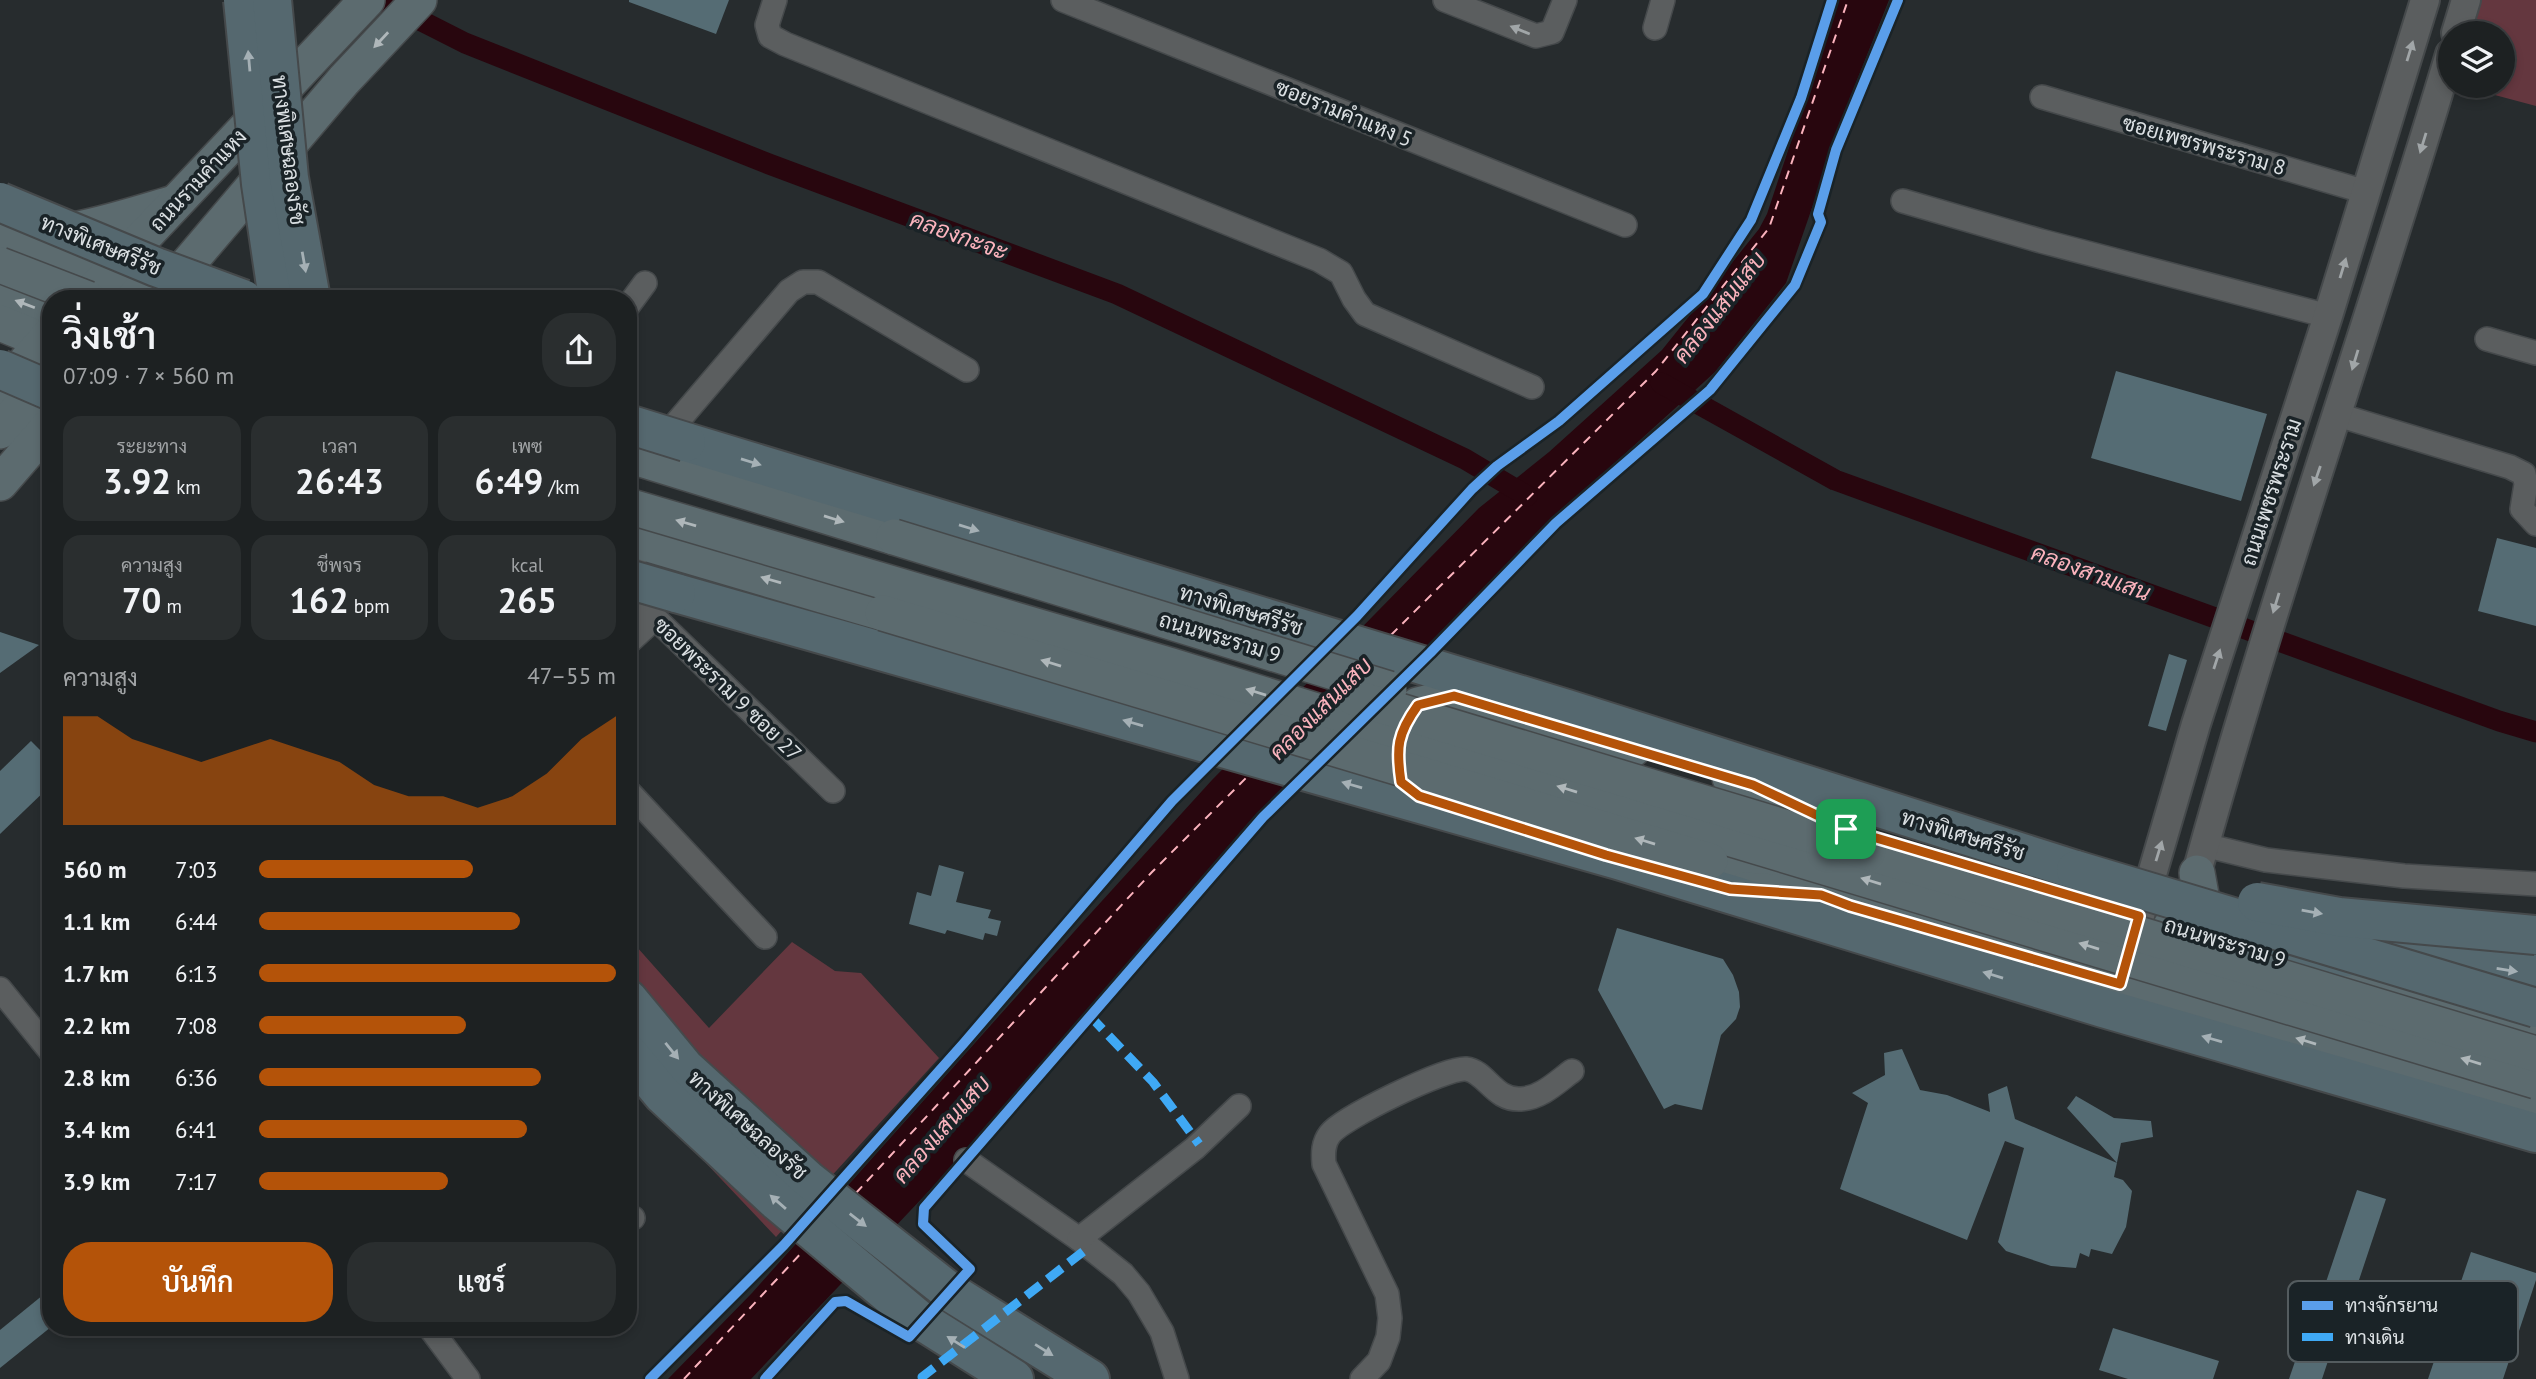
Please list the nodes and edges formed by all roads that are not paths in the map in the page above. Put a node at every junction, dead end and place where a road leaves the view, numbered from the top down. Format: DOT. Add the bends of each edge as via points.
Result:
graph roads {
  1 [pos="243,0"];
  2 [pos="272,0"];
  3 [pos="368,0"];
  4 [pos="419,0"];
  5 [pos="775,0"];
  6 [pos="1063,0"];
  7 [pos="1445,0"];
  8 [pos="1565,0"];
  9 [pos="1663,0"];
  10 [pos="2425,0"];
  11 [pos="2466,0"];
  12 [pos="2460,21"];
  13 [pos="1655,28"];
  14 [pos="2438,93"];
  15 [pos="2042,97"];
  16 [pos="2366,192"];
  17 [pos="1903,201"];
  18 [pos="0,202"];
  19 [pos="178,202"];
  20 [pos="1625,225"];
  21 [pos="216,231"];
  22 [pos="0,233"];
  23 [pos="0,243"];
  24 [pos="0,265"];
  25 [pos="645,283"];
  26 [pos="79,290"];
  27 [pos="85,290"];
  28 [pos="96,290"];
  29 [pos="166,290"];
  30 [pos="214,290"];
  31 [pos="219,290"];
  32 [pos="277,290"];
  33 [pos="309,290"];
  34 [pos="0,294"];
  35 [pos="637,294"];
  36 [pos="2328,316"];
  37 [pos="0,323"];
  38 [pos="42,328"];
  39 [pos="42,332"];
  40 [pos="2487,339"];
  41 [pos="42,342"];
  42 [pos="2536,353"];
  43 [pos="0,369"];
  44 [pos="967,370"];
  45 [pos="42,385"];
  46 [pos="1532,387"];
  47 [pos="0,391"];
  48 [pos="42,395"];
  49 [pos="2300,403"];
  50 [pos="2338,415"];
  51 [pos="637,427"];
  52 [pos="0,431"];
  53 [pos="42,435"];
  54 [pos="42,447"];
  55 [pos="637,463"];
  56 [pos="637,467"];
  57 [pos="637,467"];
  58 [pos="10,473"];
  59 [pos="637,509"];
  60 [pos="2536,524"];
  61 [pos="637,540"];
  62 [pos="637,582"];
  63 [pos="637,597"];
  64 [pos="655,618"];
  65 [pos="637,635"];
  66 [pos="833,791"];
  67 [pos="637,801"];
  68 [pos="1846,829"];
  69 [pos="2201,859"];
  70 [pos="2076,870"];
  71 [pos="2536,884"];
  72 [pos="1821,895"];
  73 [pos="2139,916"];
  74 [pos="2181,929"];
  75 [pos="2536,935"];
  76 [pos="765,937"];
  77 [pos="2214,939"];
  78 [pos="2268,955"];
  79 [pos="2536,974"];
  80 [pos="2120,984"];
  81 [pos="0,989"];
  82 [pos="2161,997"];
  83 [pos="2536,1008"];
  84 [pos="637,1010"];
  85 [pos="2536,1035"];
  86 [pos="42,1041"];
  87 [pos="2536,1054"];
  88 [pos="637,1064"];
  89 [pos="1572,1071"];
  90 [pos="2536,1081"];
  91 [pos="1239,1106"];
  92 [pos="2536,1110"];
  93 [pos="2536,1133"];
  94 [pos="966,1160"];
  95 [pos="1079,1239"];
  96 [pos="438,1336"];
  97 [pos="468,1379"];
  98 [pos="1014,1379"];
  99 [pos="1090,1379"];
  100 [pos="1177,1379"];
  101 [pos="1362,1379"];
  32 -- 1 [label="highway, ทางพิเศษฉลองรัช, one-way, bridge"];
  2 -- 33 [label="highway, ทางพิเศษฉลองรัช, one-way, bridge" via="289,178"];
  3 -- 19 [label="main road, ถนนรามคำแหง"];
  4 -- 21 [label="main road, ถนนรามคำแหง, one-way" via="344,80"];
  5 -- 46 [label="street" via="767,24 770,36 785,44 1319,261 1341,274 1365,314"];
  6 -- 20 [label="street, ซอยรามคำแหง 5"];
  8 -- 7 [label="street, one-way" via="1552,32 1536,36"];
  9 -- 13 [label="street"];
  16 -- 10 [label="street, ถนนเพชรพระราม, one-way"];
  11 -- 12 [label="street"];
  14 -- 50 [label="street, ถนนเพชรพระราม, one-way"];
  15 -- 16 [label="street, ซอยเพชรพระราม 8"];
  36 -- 16 [label="street, ถนนเพชรพระราม, one-way"];
  17 -- 36 [label="street"];
  18 -- 31 [label="highway, ทางพิเศษศรีรัช, bridge"];
  19 -- 22 [label="main road" via="65,231"];
  19 -- 28 [label="main road, ถนนรามคำแหง"];
  21 -- 29 [label="main road, ถนนรามคำแหง"];
  21 -- 30 [label="main road" via="208,261"];
  23 -- 27 [label="main road"];
  24 -- 26 [label="main road, bridge"];
  25 -- 35 [label="street"];
  38 -- 34 [label="main road, one-way"];
  36 -- 49 [label="street, ถนนเพชรพระราม"];
  37 -- 39 [label="main road"];
  40 -- 42 [label="street"];
  41 -- 47 [label="main road"];
  43 -- 45 [label="highway, bridge"];
  44 -- 55 [label="street" via="818,282 803,282 789,291"];
  48 -- 52 [label="main road"];
  49 -- 50 [label="street"];
  73 -- 49 [label="street, ถนนเพชรพระราม, one-way"];
  50 -- 60 [label="street" via="2524,474 2522,509"];
  50 -- 69 [label="street, ถนนเพชรพระราม, one-way" via="2296,537"];
  51 -- 70 [label="highway, ทางพิเศษศรีรัช, one-way, bridge" via="1567,709"];
  53 -- 58 [label="main road"];
  54 -- 58 [label="main road"];
  56 -- 68 [label="main road, ถนนพระราม 9, one-way, bridge" via="894,537"];
  57 -- 87 [label="main road, ถนนพระราม 9, bridge" via="1404,712"];
  90 -- 59 [label="main road, ถนนพระราม 9, one-way, bridge" via="1172,666"];
  72 -- 61 [label="main road, one-way, bridge"];
  93 -- 62 [label="highway, one-way, bridge" via="2103,1008 1618,860"];
  63 -- 64 [label="street, ซอยพระราม 9 ซอย 27"];
  64 -- 65 [label="street"];
  64 -- 66 [label="street, ซอยพระราม 9 ซอย 27"];
  67 -- 76 [label="street"];
  68 -- 72 [label="main road" via="1753,785 1454,696 1418,705 1403,726 1397,756 1401,782 1419,796 1730,889"];
  68 -- 73 [label="main road, ถนนพระราม 9"];
  69 -- 71 [label="street" via="2266,860 2404,876"];
  69 -- 74 [label="street, ถนนเพชรพระราม"];
  69 -- 77 [label="main road" via="2205,917"];
  70 -- 75 [label="highway, one-way, bridge" via="2339,917"];
  70 -- 83 [label="highway, ทางพิเศษศรีรัช, bridge"];
  72 -- 80 [label="main road"];
  73 -- 74 [label="main road, ถนนพระราม 9"];
  73 -- 80 [label="street, ถนนเพชรพระราม"];
  74 -- 77 [label="main road, ถนนพระราม 9"];
  74 -- 82 [label="street, ถนนเพชรพระราม"];
  77 -- 78 [label="main road, ถนนพระราม 9"];
  78 -- 79 [label="highway, one-way" via="2403,959"];
  78 -- 85 [label="main road, ถนนพระราม 9"];
  80 -- 82 [label="main road"];
  81 -- 86 [label="street"];
  92 -- 82 [label="main road, one-way"];
  84 -- 99 [label="highway, ทางพิเศษฉลองรัช, one-way" via="685,1068 809,1181 950,1292"];
  98 -- 88 [label="highway, ทางพิเศษฉลองรัช, one-way" via="917,1318 778,1202 663,1095"];
  89 -- 101 [label="street" via="1536,1096 1519,1100 1504,1096 1466,1069 1436,1075 1331,1132 1323,1152 1324,1164 1387,1294 1388,1337 1379,1361"];
  91 -- 95 [label="street" via="1195,1148"];
  94 -- 95 [label="street"];
  95 -- 100 [label="street" via="1139,1293 1161,1332"];
  96 -- 97 [label="street"];
}
